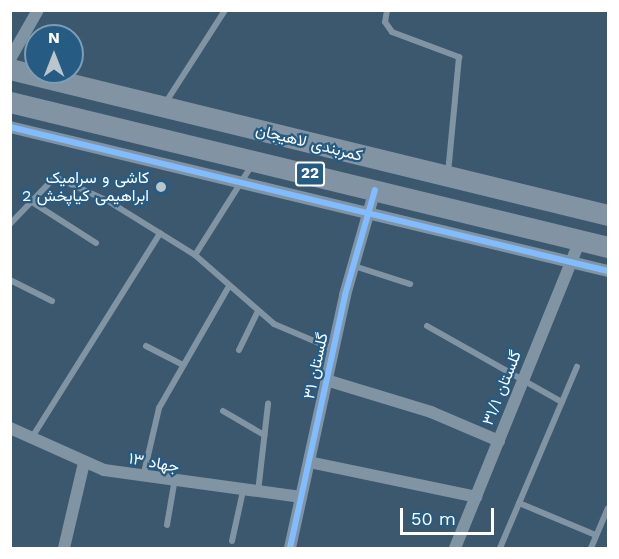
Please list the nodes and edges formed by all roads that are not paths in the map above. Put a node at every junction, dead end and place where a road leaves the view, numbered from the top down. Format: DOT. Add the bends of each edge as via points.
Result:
graph roads {
  1 [pos="38,10"];
  2 [pos="225,10"];
  3 [pos="387,10"];
  4 [pos="10,59"];
  5 [pos="10,69"];
  6 [pos="10,102"];
  7 [pos="162,108"];
  8 [pos="10,127"];
  9 [pos="255,160"];
  10 [pos="448,176"];
  11 [pos="240,185"];
  12 [pos="375,190"];
  13 [pos="32,202"];
  14 [pos="369,213"];
  15 [pos="609,215"];
  16 [pos="10,224"];
  17 [pos="160,234"];
  18 [pos="580,240"];
  19 [pos="96,243"];
  20 [pos="609,247"];
  21 [pos="195,255"];
  22 [pos="571,262"];
  23 [pos="353,266"];
  24 [pos="609,271"];
  25 [pos="10,280"];
  26 [pos="410,284"];
  27 [pos="228,288"];
  28 [pos="52,301"];
  29 [pos="258,311"];
  30 [pos="427,326"];
  31 [pos="146,346"];
  32 [pos="333,349"];
  33 [pos="239,350"];
  34 [pos="183,365"];
  35 [pos="577,367"];
  36 [pos="326,380"];
  37 [pos="523,381"];
  38 [pos="562,402"];
  39 [pos="267,404"];
  40 [pos="224,411"];
  41 [pos="10,428"];
  42 [pos="264,435"];
  43 [pos="31,439"];
  44 [pos="499,441"];
  45 [pos="309,462"];
  46 [pos="84,463"];
  47 [pos="142,478"];
  48 [pos="174,484"];
  49 [pos="243,491"];
  50 [pos="258,493"];
  51 [pos="301,497"];
  52 [pos="476,497"];
  53 [pos="519,502"];
  54 [pos="609,508"];
  55 [pos="166,525"];
  56 [pos="596,535"];
  57 [pos="232,541"];
  58 [pos="64,549"];
  59 [pos="290,549"];
  60 [pos="455,549"];
  61 [pos="500,549"];
  62 [pos="591,549"];
  1 -- 4 [label="street"];
  2 -- 7 [label="lane"];
  3 -- 10 [label="lane" via="385,22 392,32 459,57"];
  5 -- 7 [label="highway, کمربندی لاهیجان / 22"];
  6 -- 9 [label="highway, کمربندی لاهیجان / 22"];
  7 -- 10 [label="highway, کمربندی لاهیجان / 22"];
  8 -- 11 [label="street"];
  9 -- 11 [label="lane"];
  9 -- 12 [label="highway, کمربندی لاهیجان / 22"];
  10 -- 15 [label="highway, کمربندی لاهیجان / 22"];
  11 -- 14 [label="street"];
  11 -- 21 [label="lane"];
  12 -- 14 [label="street, گلستان ۳۱"];
  12 -- 18 [label="highway, کمربندی لاهیجان / 22"];
  13 -- 16 [label="lane"];
  13 -- 17 [label="lane" via="55,177 108,201"];
  13 -- 19 [label="lane"];
  14 -- 22 [label="street"];
  14 -- 23 [label="street, گلستان ۳۱"];
  17 -- 21 [label="lane"];
  17 -- 43 [label="lane"];
  18 -- 20 [label="highway, کمربندی لاهیجان / 22"];
  18 -- 22 [label="street, گلستان ۳۱/۱"];
  21 -- 27 [label="lane"];
  22 -- 24 [label="street"];
  22 -- 37 [label="street, گلستان ۳۱/۱"];
  23 -- 26 [label="lane"];
  23 -- 32 [label="street, گلستان ۳۱"];
  25 -- 28 [label="lane"];
  27 -- 29 [label="lane"];
  27 -- 34 [label="lane"];
  29 -- 32 [label="lane"];
  29 -- 33 [label="lane"];
  30 -- 37 [label="lane"];
  31 -- 34 [label="lane"];
  32 -- 36 [label="street, گلستان ۳۱"];
  34 -- 47 [label="lane" via="159,408"];
  35 -- 38 [label="lane"];
  36 -- 44 [label="street" via="431,412"];
  36 -- 45 [label="street, گلستان ۳۱"];
  37 -- 38 [label="lane"];
  37 -- 44 [label="street, گلستان ۳۱/۱"];
  38 -- 53 [label="lane"];
  39 -- 42 [label="lane"];
  40 -- 42 [label="lane"];
  41 -- 43 [label="street, جهاد ۱۳"];
  42 -- 50 [label="lane"];
  43 -- 46 [label="street, جهاد ۱۳"];
  44 -- 52 [label="street, گلستان ۳۱/۱"];
  45 -- 51 [label="street, گلستان ۳۱"];
  45 -- 52 [label="street"];
  46 -- 47 [label="street, جهاد ۱۳"];
  46 -- 58 [label="street"];
  47 -- 48 [label="street, جهاد ۱۳"];
  48 -- 49 [label="street, جهاد ۱۳"];
  48 -- 55 [label="lane"];
  49 -- 50 [label="street, جهاد ۱۳"];
  49 -- 57 [label="lane"];
  50 -- 51 [label="street, جهاد ۱۳"];
  51 -- 59 [label="street, گلستان ۳۱"];
  52 -- 60 [label="street, گلستان ۳۱/۱"];
  53 -- 56 [label="lane"];
  53 -- 61 [label="lane"];
  54 -- 56 [label="lane"];
  56 -- 62 [label="lane"];
}
